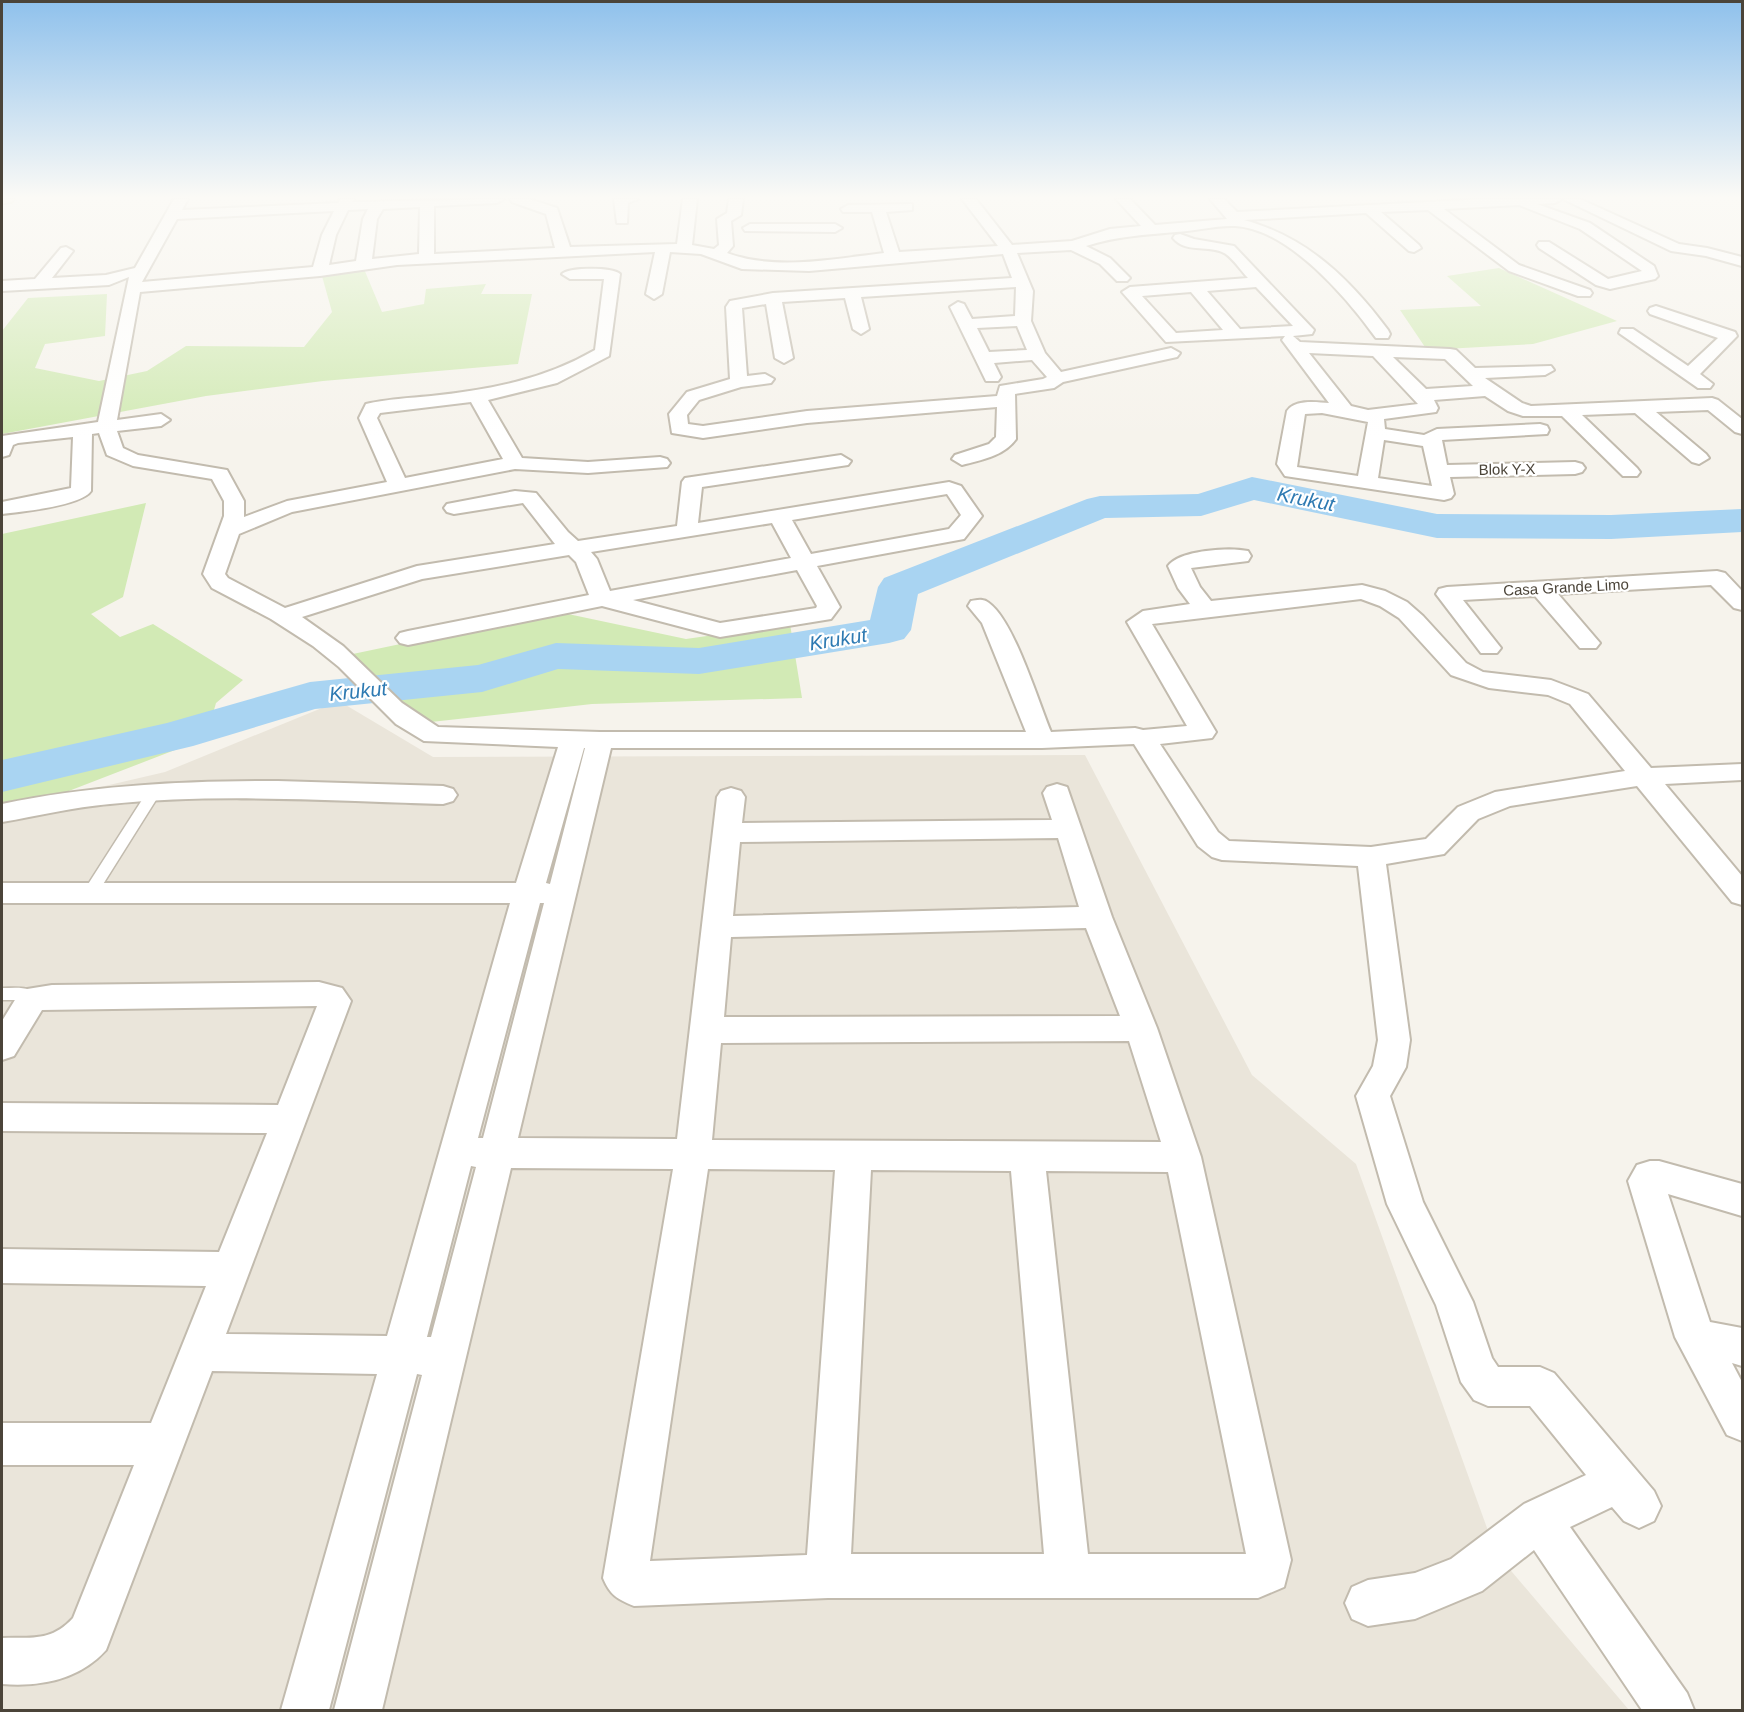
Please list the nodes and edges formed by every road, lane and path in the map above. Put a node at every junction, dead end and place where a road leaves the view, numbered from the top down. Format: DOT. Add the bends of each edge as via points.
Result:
graph roads {
  1 [pos="44,279"];
  2 [pos="111,279"];
  3 [pos="132,279"];
  4 [pos="178,279"];
  5 [pos="611,279"];
  6 [pos="657,279"];
  7 [pos="751,279"];
  8 [pos="1020,279"];
  9 [pos="1258,279"];
  10 [pos="1335,279"];
  11 [pos="1545,279"];
  12 [pos="1600,279"];
  13 [pos="1636,279"];
  14 [pos="135,281"];
  15 [pos="1021,282"];
  16 [pos="1261,282"];
  17 [pos="40,284"];
  18 [pos="2,286"];
  19 [pos="1195,286"];
  20 [pos="2,292"];
  21 [pos="852,292"];
  22 [pos="1584,293"];
  23 [pos="654,294"];
  24 [pos="773,298"];
  25 [pos="958,307"];
  26 [pos="1656,311"];
  27 [pos="1023,321"];
  28 [pos="966,324"];
  29 [pos="861,329"];
  30 [pos="1282,332"];
  31 [pos="1627,333"];
  32 [pos="1236,334"];
  33 [pos="1736,338"];
  34 [pos="1380,342"];
  35 [pos="1297,347"];
  36 [pos="1171,353"];
  37 [pos="1037,355"];
  38 [pos="784,358"];
  39 [pos="982,358"];
  40 [pos="1545,370"];
  41 [pos="1472,373"];
  42 [pos="1689,375"];
  43 [pos="992,377"];
  44 [pos="1057,378"];
  45 [pos="765,379"];
  46 [pos="739,382"];
  47 [pos="1625,388"];
  48 [pos="1488,390"];
  49 [pos="476,395"];
  50 [pos="1422,395"];
  51 [pos="1007,401"];
  52 [pos="1712,404"];
  53 [pos="1644,408"];
  54 [pos="1346,411"];
  55 [pos="1567,411"];
  56 [pos="161,420"];
  57 [pos="1372,424"];
  58 [pos="105,427"];
  59 [pos="1743,428"];
  60 [pos="83,430"];
  61 [pos="1540,430"];
  62 [pos="1432,442"];
  63 [pos="2,451"];
  64 [pos="1699,458"];
  65 [pos="962,459"];
  66 [pos="841,460"];
  67 [pos="514,463"];
  68 [pos="660,463"];
  69 [pos="1575,468"];
  70 [pos="1439,471"];
  71 [pos="1630,472"];
  72 [pos="1367,483"];
  73 [pos="398,484"];
  74 [pos="234,501"];
  75 [pos="287,507"];
  76 [pos="2,508"];
  77 [pos="454,508"];
  78 [pos="779,516"];
  79 [pos="229,530"];
  80 [pos="687,531"];
  81 [pos="575,547"];
  82 [pos="1240,556"];
  83 [pos="805,561"];
  84 [pos="1541,588"];
  85 [pos="602,598"];
  86 [pos="1743,603"];
  87 [pos="979,606"];
  88 [pos="1205,609"];
  89 [pos="283,616"];
  90 [pos="408,638"];
  91 [pos="1588,643"];
  92 [pos="1489,648"];
  93 [pos="1143,738"];
  94 [pos="586,740"];
  95 [pos="1042,740"];
  96 [pos="1743,772"];
  97 [pos="1643,777"];
  98 [pos="154,792"];
  99 [pos="1057,793"];
  100 [pos="443,795"];
  101 [pos="731,797"];
  102 [pos="2,813"];
  103 [pos="1067,829"];
  104 [pos="728,834"];
  105 [pos="1371,857"];
  106 [pos="2,893"];
  107 [pos="90,893"];
  108 [pos="544,893"];
  109 [pos="1743,895"];
  110 [pos="1097,917"];
  111 [pos="718,927"];
  112 [pos="17,997"];
  113 [pos="1141,1028"];
  114 [pos="707,1030"];
  115 [pos="2,1047"];
  116 [pos="2,1117"];
  117 [pos="290,1119"];
  118 [pos="458,1153"];
  119 [pos="495,1154"];
  120 [pos="693,1154"];
  121 [pos="854,1156"];
  122 [pos="1027,1156"];
  123 [pos="1183,1157"];
  124 [pos="1743,1200"];
  125 [pos="2,1266"];
  126 [pos="230,1269"];
  127 [pos="1695,1337"];
  128 [pos="1743,1347"];
  129 [pos="198,1352"];
  130 [pos="401,1356"];
  131 [pos="445,1356"];
  132 [pos="1743,1421"];
  133 [pos="2,1444"];
  134 [pos="162,1444"];
  135 [pos="1539,1519"];
  136 [pos="1068,1574"];
  137 [pos="828,1576"];
  138 [pos="1368,1603"];
  139 [pos="2,1661"];
  140 [pos="305,1710"];
  141 [pos="358,1710"];
  142 [pos="1670,1710"];
  1 -- 17 [label="street"];
  2 -- 17 [label="street"];
  3 -- 14 [label="street"];
  4 -- 14 [label="street"];
  5 -- 49 [label="street" via="603,352 586,364 540,382"];
  6 -- 23 [label="street"];
  7 -- 24 [label="street" via="758,290"];
  8 -- 15 [label="street"];
  9 -- 16 [label="street"];
  10 -- 34 [label="street" via="1356,297"];
  11 -- 22 [label="street"];
  12 -- 13 [label="street" via="1610,284"];
  14 -- 20 [label="street"];
  14 -- 58 [label="street"];
  15 -- 21 [label="street"];
  15 -- 27 [label="street" via="1025,291"];
  16 -- 19 [label="street"];
  16 -- 30 [label="street" via="1306,330"];
  17 -- 18 [label="street"];
  19 -- 32 [label="street"];
  19 -- 32 [label="street" via="1130,293 1172,338"];
  21 -- 24 [label="street"];
  21 -- 29 [label="street"];
  24 -- 38 [label="street"];
  24 -- 46 [label="street" via="734,307"];
  25 -- 28 [label="street"];
  26 -- 33 [label="street"];
  27 -- 28 [label="street"];
  27 -- 37 [label="street"];
  28 -- 39 [label="street"];
  30 -- 32 [label="street"];
  30 -- 35 [label="street"];
  31 -- 42 [label="street"];
  33 -- 42 [label="street"];
  34 -- 35 [label="street"];
  34 -- 41 [label="street" via="1450,354"];
  34 -- 50 [label="street"];
  35 -- 54 [label="street"];
  36 -- 44 [label="street"];
  37 -- 39 [label="street"];
  37 -- 44 [label="street"];
  39 -- 43 [label="street"];
  40 -- 41 [label="street"];
  41 -- 48 [label="street"];
  42 -- 52 [label="street" via="1718,394"];
  44 -- 51 [label="street" via="1048,384 1006,390"];
  45 -- 46 [label="street"];
  46 -- 51 [label="street" via="691,397 678,414 680,429 703,432 807,417"];
  47 -- 53 [label="street"];
  48 -- 50 [label="street"];
  48 -- 55 [label="street" via="1530,412"];
  49 -- 67 [label="street"];
  49 -- 73 [label="street" via="373,408 368,418"];
  50 -- 57 [label="street" via="1429,408"];
  51 -- 65 [label="street" via="1004,443"];
  52 -- 53 [label="street"];
  52 -- 59 [label="street"];
  53 -- 55 [label="street"];
  53 -- 64 [label="street"];
  54 -- 57 [label="street"];
  54 -- 72 [label="street" via="1301,407 1296,411 1288,469"];
  55 -- 71 [label="street"];
  56 -- 58 [label="street"];
  57 -- 62 [label="street"];
  57 -- 72 [label="street"];
  58 -- 60 [label="street"];
  58 -- 74 [label="street" via="114,451 133,460 220,474"];
  60 -- 63 [label="street" via="15,438 4,442"];
  60 -- 76 [label="street" via="81,491"];
  61 -- 62 [label="street" via="1437,435"];
  62 -- 70 [label="street"];
  66 -- 80 [label="street" via="692,482"];
  67 -- 68 [label="street" via="594,469"];
  67 -- 73 [label="street"];
  69 -- 70 [label="street, Blok Y-X"];
  70 -- 72 [label="street" via="1444,494"];
  73 -- 75 [label="street"];
  74 -- 75 [label="street"];
  74 -- 79 [label="street"];
  75 -- 79 [label="street"];
  77 -- 81 [label="street" via="515,496 529,498 560,537"];
  78 -- 80 [label="street"];
  78 -- 83 [label="street"];
  78 -- 83 [label="street" via="949,489 954,490 972,516 956,534"];
  79 -- 89 [label="street" via="214,574 220,582"];
  80 -- 81 [label="street"];
  81 -- 85 [label="street" via="586,559"];
  81 -- 89 [label="street" via="417,573"];
  82 -- 88 [label="street" via="1219,556 1179,566"];
  83 -- 85 [label="street"];
  83 -- 85 [label="street" via="829,608 824,614 720,630"];
  84 -- 86 [label="street, Casa Grande Limo" via="1717,578"];
  84 -- 91 [label="street"];
  84 -- 92 [label="street, Casa Grande Limo" via="1447,594"];
  85 -- 90 [label="street"];
  87 -- 95 [label="street" via="993,620"];
  88 -- 93 [label="street" via="1151,616 1138,622 1203,732"];
  88 -- 97 [label="street" via="1362,592 1382,597 1400,606 1459,669 1481,680 1565,689 1579,699"];
  89 -- 94 [label="street" via="335,651 418,729 433,735"];
  93 -- 95 [label="street"];
  93 -- 105 [label="street" via="1209,839 1222,850"];
  94 -- 95 [label="street"];
  94 -- 108 [label="street"];
  96 -- 97 [label="street"];
  97 -- 105 [label="street" via="1504,798 1468,813 1434,847"];
  97 -- 109 [label="street"];
  98 -- 100 [label="street"];
  98 -- 102 [label="street" via="64,801"];
  98 -- 107 [label="lane"];
  99 -- 103 [label="street"];
  101 -- 104 [label="street"];
  103 -- 104 [label="street"];
  103 -- 110 [label="street"];
  104 -- 111 [label="street"];
  105 -- 135 [label="street" via="1394,1040 1389,1066 1373,1096 1405,1204 1454,1302 1475,1368 1488,1386 1540,1387 1629,1494"];
  106 -- 107 [label="street"];
  107 -- 108 [label="street"];
  108 -- 118 [label="street"];
  108 -- 119 [label="street"];
  110 -- 111 [label="street"];
  110 -- 113 [label="street"];
  111 -- 114 [label="street"];
  112 -- 115 [label="street"];
  112 -- 117 [label="street" via="331,996 335,1001"];
  113 -- 114 [label="street"];
  113 -- 123 [label="street"];
  114 -- 120 [label="street"];
  116 -- 117 [label="street"];
  117 -- 126 [label="street"];
  118 -- 119 [label="street"];
  118 -- 130 [label="street"];
  119 -- 120 [label="street"];
  119 -- 131 [label="street"];
  120 -- 121 [label="street"];
  120 -- 137 [label="street" via="625,1578 634,1584"];
  121 -- 122 [label="street"];
  121 -- 137 [label="street"];
  122 -- 123 [label="street"];
  122 -- 136 [label="street"];
  123 -- 136 [label="street" via="1268,1571 1258,1576"];
  124 -- 127 [label="street" via="1659,1176 1650,1176 1646,1181"];
  125 -- 126 [label="street"];
  126 -- 129 [label="street"];
  127 -- 128 [label="street"];
  127 -- 132 [label="street"];
  129 -- 130 [label="street"];
  129 -- 134 [label="street"];
  130 -- 131 [label="street"];
  130 -- 140 [label="street"];
  131 -- 141 [label="street"];
  133 -- 134 [label="street"];
  134 -- 139 [label="street" via="90,1634 81,1646 54,1660"];
  135 -- 138 [label="street" via="1466,1575 1415,1596"];
  135 -- 142 [label="street"];
  136 -- 137 [label="street"];
}
